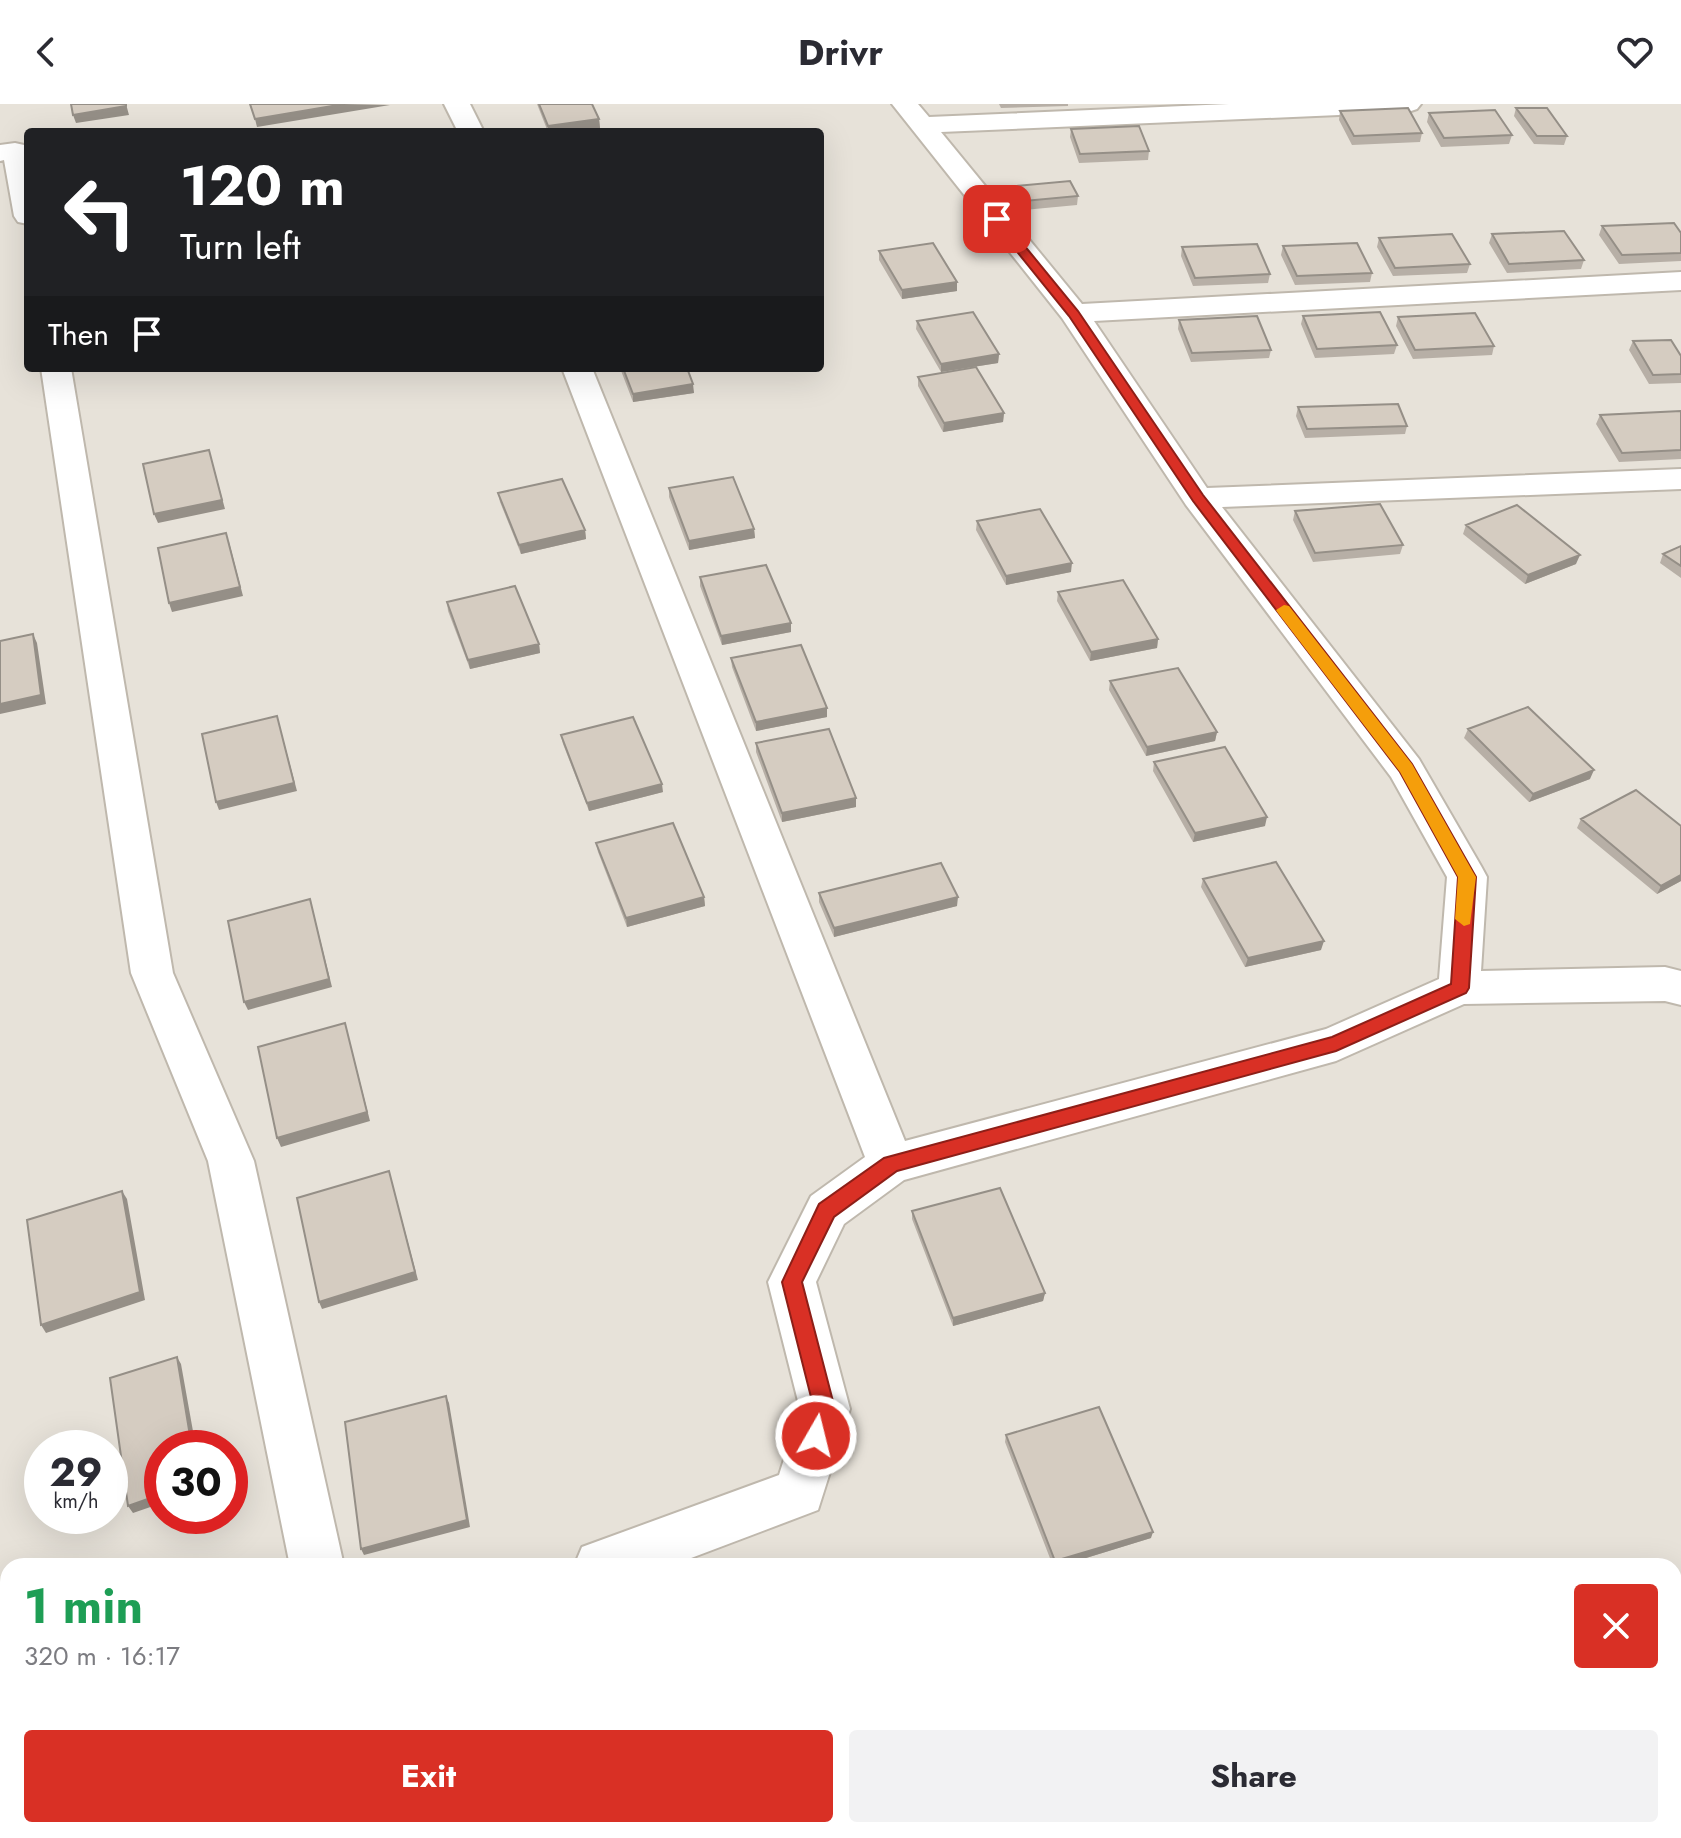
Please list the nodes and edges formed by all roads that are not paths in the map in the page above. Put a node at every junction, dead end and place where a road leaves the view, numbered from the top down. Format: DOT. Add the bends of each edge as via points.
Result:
graph roads {
  1 [pos="457,104"];
  2 [pos="1408,104"];
  3 [pos="913,114"];
  4 [pos="469,128"];
  5 [pos="0,153"];
  6 [pos="24,196"];
  7 [pos="1681,281"];
  8 [pos="1074,313"];
  9 [pos="57,372"];
  10 [pos="579,372"];
  11 [pos="1675,484"];
  12 [pos="1198,498"];
  13 [pos="1459,988"];
  14 [pos="1681,988"];
  15 [pos="891,1164"];
  16 [pos="315,1558"];
  17 [pos="624,1558"];
  1 -- 4 [label="street"];
  2 -- 3 [label="street"];
  3 -- 8 [label="street"];
  5 -- 6 [label="street" via="15,151"];
  7 -- 8 [label="street"];
  8 -- 12 [label="street"];
  9 -- 16 [label="street" via="152,973 231,1161"];
  10 -- 15 [label="street"];
  11 -- 12 [label="street"];
  12 -- 13 [label="street" via="1406,769 1467,877"];
  13 -- 14 [label="street"];
  13 -- 15 [label="street" via="1336,1044"];
  15 -- 17 [label="street" via="827,1210 792,1282 825,1409 800,1492"];
}
